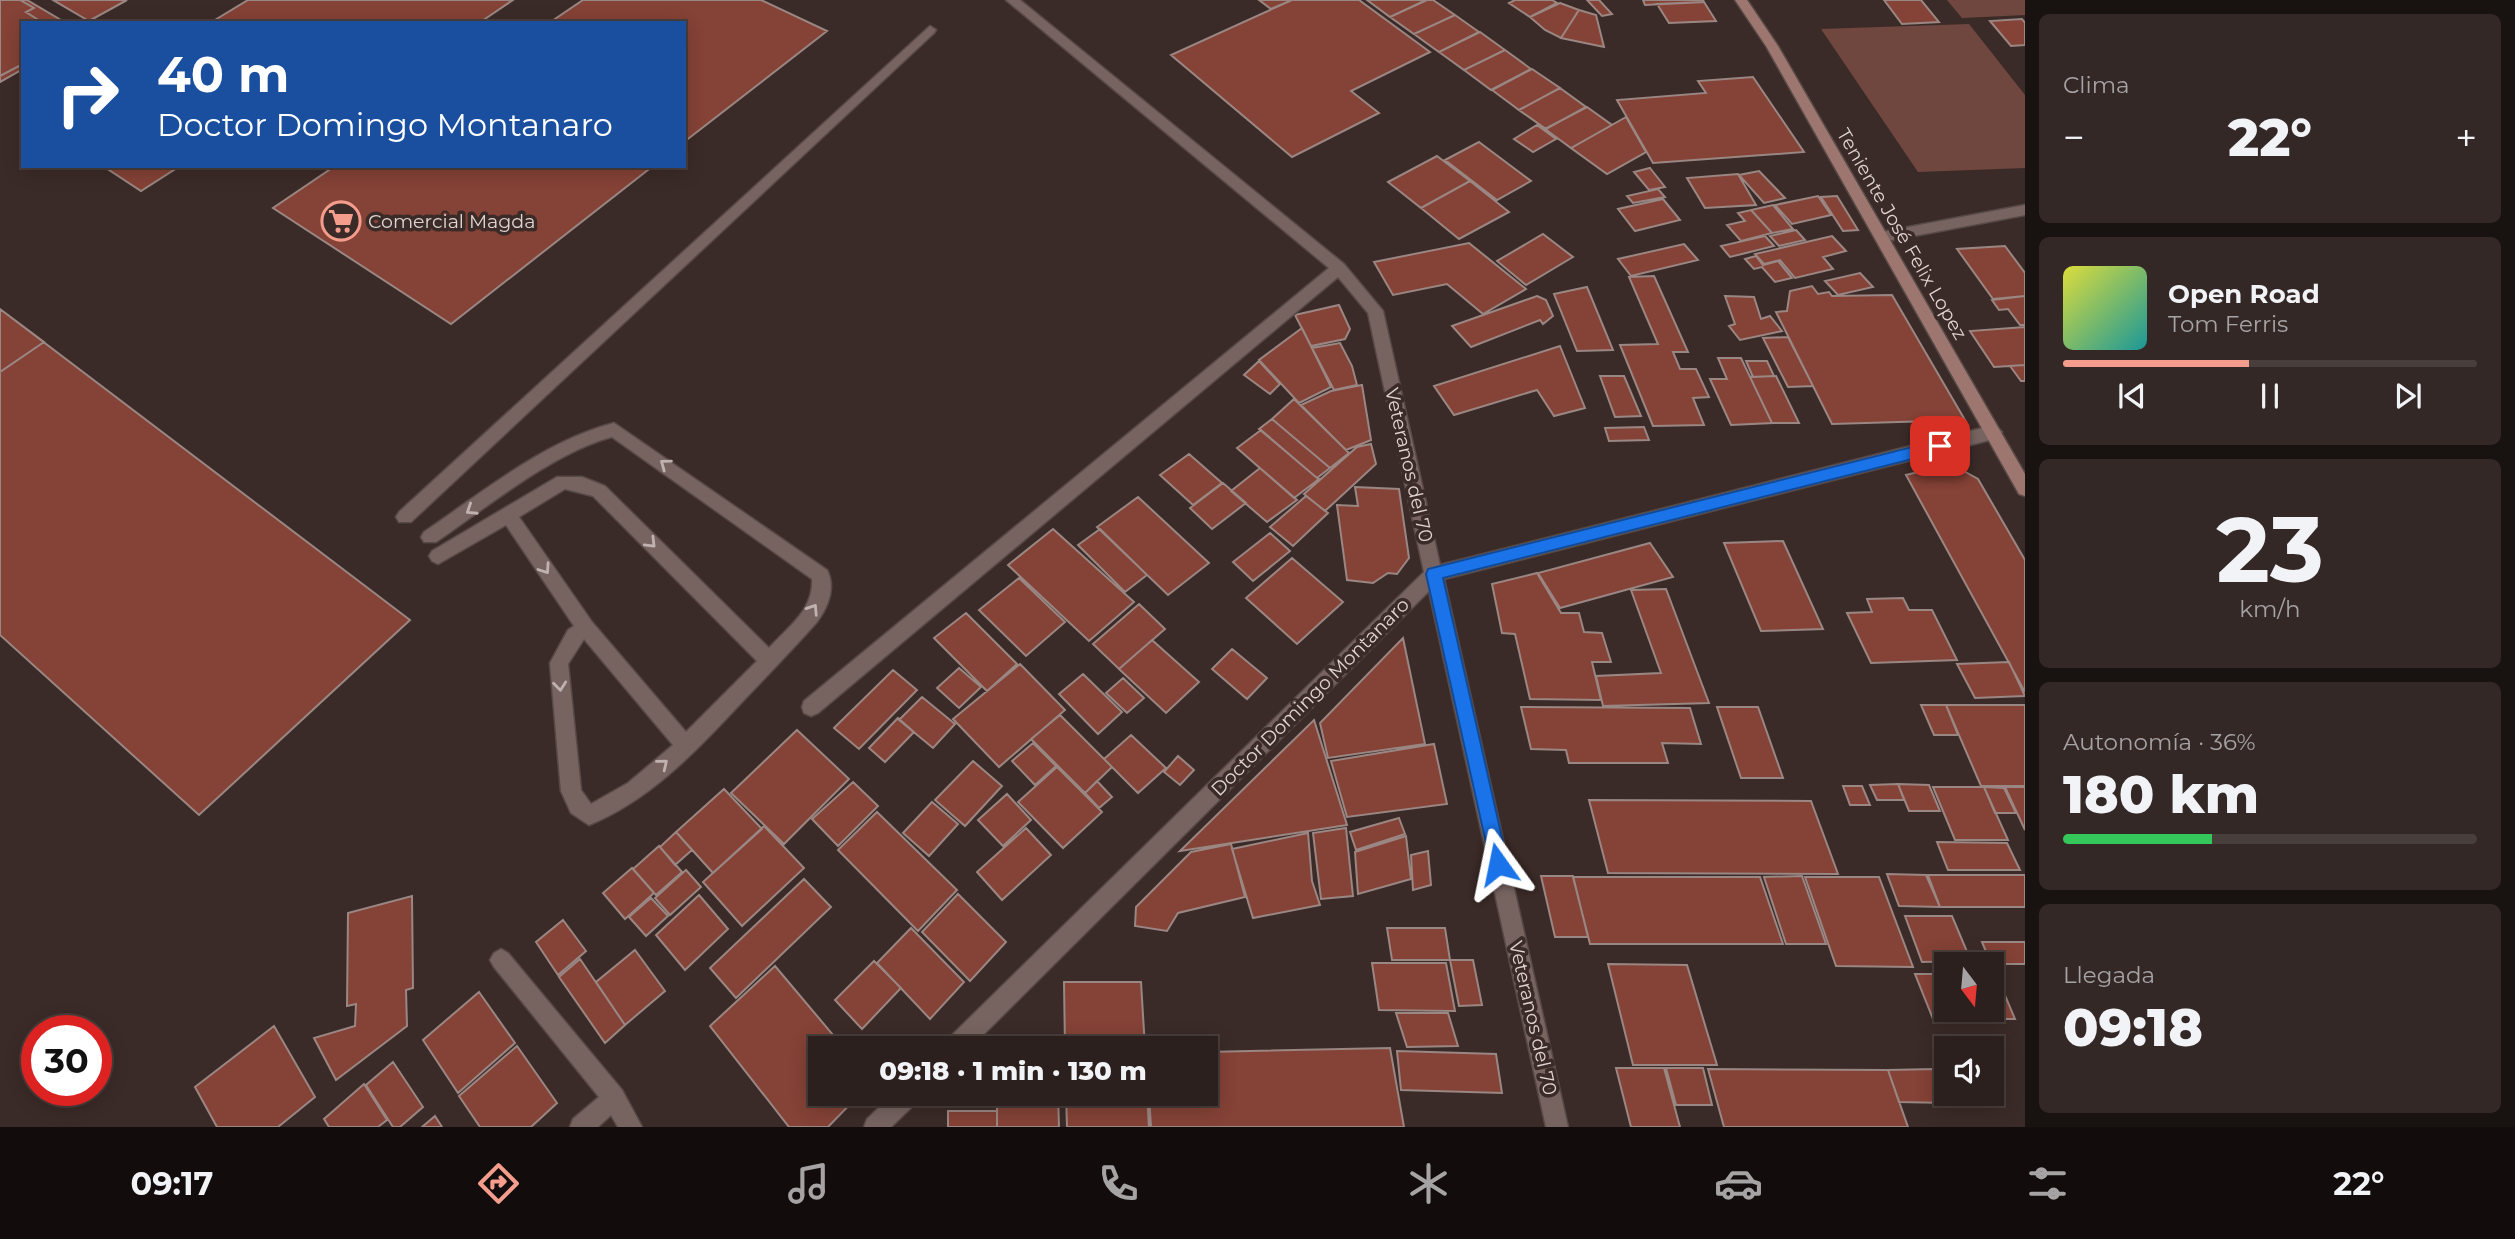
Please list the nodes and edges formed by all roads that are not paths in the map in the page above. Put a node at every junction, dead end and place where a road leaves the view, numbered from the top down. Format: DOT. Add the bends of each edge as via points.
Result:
graph roads {
  1 [pos="1012,0"];
  2 [pos="1741,0"];
  3 [pos="930,30"];
  4 [pos="2025,210"];
  5 [pos="1882,237"];
  6 [pos="1339,268"];
  7 [pos="1994,432"];
  8 [pos="2025,489"];
  9 [pos="507,513"];
  10 [pos="405,517"];
  11 [pos="430,537"];
  12 [pos="438,556"];
  13 [pos="1434,574"];
  14 [pos="586,628"];
  15 [pos="769,661"];
  16 [pos="811,707"];
  17 [pos="686,746"];
  18 [pos="501,960"];
  19 [pos="967,1036"];
  20 [pos="614,1098"];
  21 [pos="897,1106"];
  22 [pos="581,1127"];
  23 [pos="631,1127"];
  24 [pos="875,1127"];
  25 [pos="1557,1127"];
  1 -- 6 [label="street, Veteranos del 70"];
  2 -- 5 [label="main road, Teniente José Felix Lopez"];
  3 -- 10 [label="street"];
  4 -- 5 [label="street"];
  5 -- 7 [label="main road, Teniente José Felix Lopez"];
  6 -- 13 [label="street, Veteranos del 70" via="1375,311"];
  6 -- 16 [label="street"];
  7 -- 8 [label="main road, Teniente José Felix Lopez"];
  7 -- 13 [label="street"];
  9 -- 12 [label="street"];
  9 -- 14 [label="street, one-way"];
  9 -- 15 [label="street, one-way" via="563,482 599,491"];
  15 -- 11 [label="street, one-way" via="817,608 823,590 821,575 614,430 599,431 570,446"];
  13 -- 19 [label="street, Doctor Domingo Montanaro"];
  13 -- 25 [label="street, Veteranos del 70"];
  14 -- 17 [label="street"];
  14 -- 17 [label="street, one-way" via="574,636 559,663 571,791 578,806 589,815 600,813"];
  15 -- 17 [label="street"];
  18 -- 20 [label="street"];
  20 -- 22 [label="street"];
  20 -- 23 [label="street"];
  21 -- 24 [label="street"];
}
